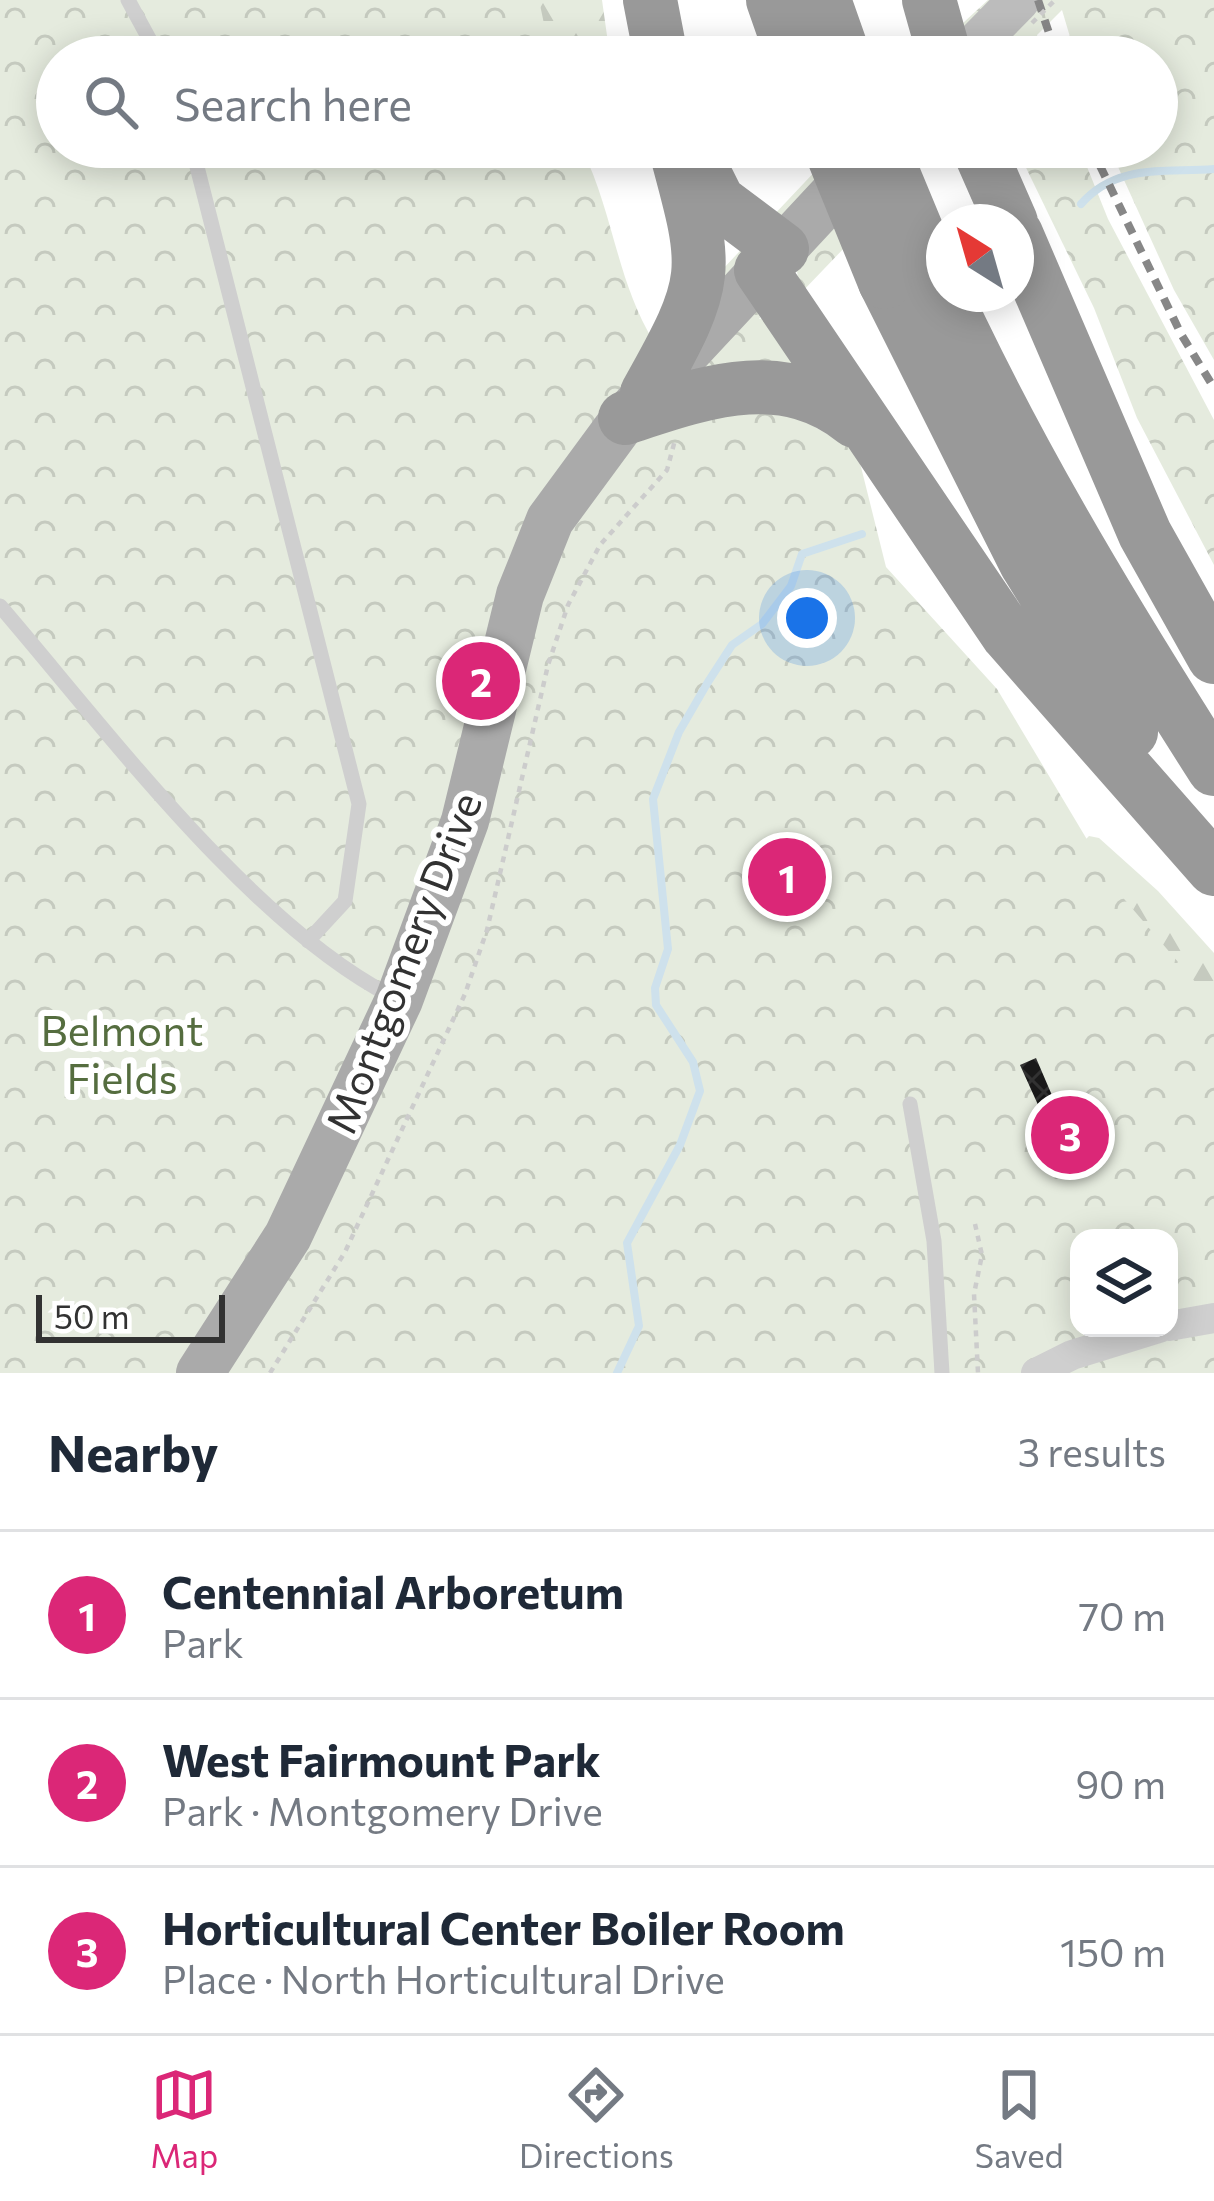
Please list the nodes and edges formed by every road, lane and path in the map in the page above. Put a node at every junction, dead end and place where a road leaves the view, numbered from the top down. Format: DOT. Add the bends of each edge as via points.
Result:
graph roads {
  1 [pos="128,0"];
  2 [pos="650,0"];
  3 [pos="773,0"];
  4 [pos="929,0"];
  5 [pos="1055,0"];
  6 [pos="1026,12"];
  7 [pos="148,36"];
  8 [pos="657,36"];
  9 [pos="821,36"];
  10 [pos="939,36"];
  11 [pos="992,36"];
  12 [pos="197,168"];
  13 [pos="681,168"];
  14 [pos="702,168"];
  15 [pos="843,168"];
  16 [pos="860,168"];
  17 [pos="884,168"];
  18 [pos="987,168"];
  19 [pos="1003,204"];
  20 [pos="771,259"];
  21 [pos="905,268"];
  22 [pos="1034,276"];
  23 [pos="636,405"];
  24 [pos="868,432"];
  25 [pos="675,440"];
  26 [pos="0,606"];
  27 [pos="1214,657"];
  28 [pos="1214,769"];
  29 [pos="1214,850"];
  30 [pos="1214,869"];
  31 [pos="308,941"];
  32 [pos="399,1000"];
  33 [pos="910,1104"];
  34 [pos="975,1224"];
  35 [pos="1214,1318"];
  36 [pos="1178,1324"];
  37 [pos="1131,1337"];
  38 [pos="200,1373"];
  39 [pos="270,1373"];
  40 [pos="942,1373"];
  41 [pos="978,1373"];
  42 [pos="1036,1373"];
  1 -- 7 [label="lane"];
  2 -- 8 [label="highway"];
  3 -- 9 [label="highway"];
  4 -- 10 [label="highway"];
  5 -- 6 [label="path, bridge"];
  6 -- 11 [label="main road"];
  12 -- 31 [label="lane" via="359,804 344,901"];
  13 -- 23 [label="highway" via="702,265 684,324"];
  14 -- 20 [label="highway" via="718,201"];
  15 -- 21 [label="highway, bridge"];
  16 -- 20 [label="main road, Montgomery Drive"];
  17 -- 21 [label="highway, bridge"];
  18 -- 19 [label="highway"];
  20 -- 23 [label="main road, Montgomery Drive"];
  20 -- 24 [label="highway"];
  21 -- 28 [label="highway" via="964,339 1046,492"];
  21 -- 29 [label="highway" via="1026,563"];
  22 -- 27 [label="highway" via="1145,534"];
  23 -- 24 [label="highway" via="764,385 805,392"];
  23 -- 32 [label="main road, Montgomery Drive" via="572,484 533,560 465,821"];
  24 -- 30 [label="highway" via="1008,635"];
  25 -- 39 [label="path" via="667,470 600,545 568,605 471,979 345,1252"];
  26 -- 31 [label="lane" via="171,805"];
  31 -- 32 [label="lane"];
  32 -- 38 [label="main road, Montgomery Drive" via="288,1236"];
  33 -- 40 [label="lane" via="934,1240"];
  34 -- 41 [label="path" via="982,1255 973,1308"];
  35 -- 36 [label="street"];
  37 -- 42 [label="street"];
}
